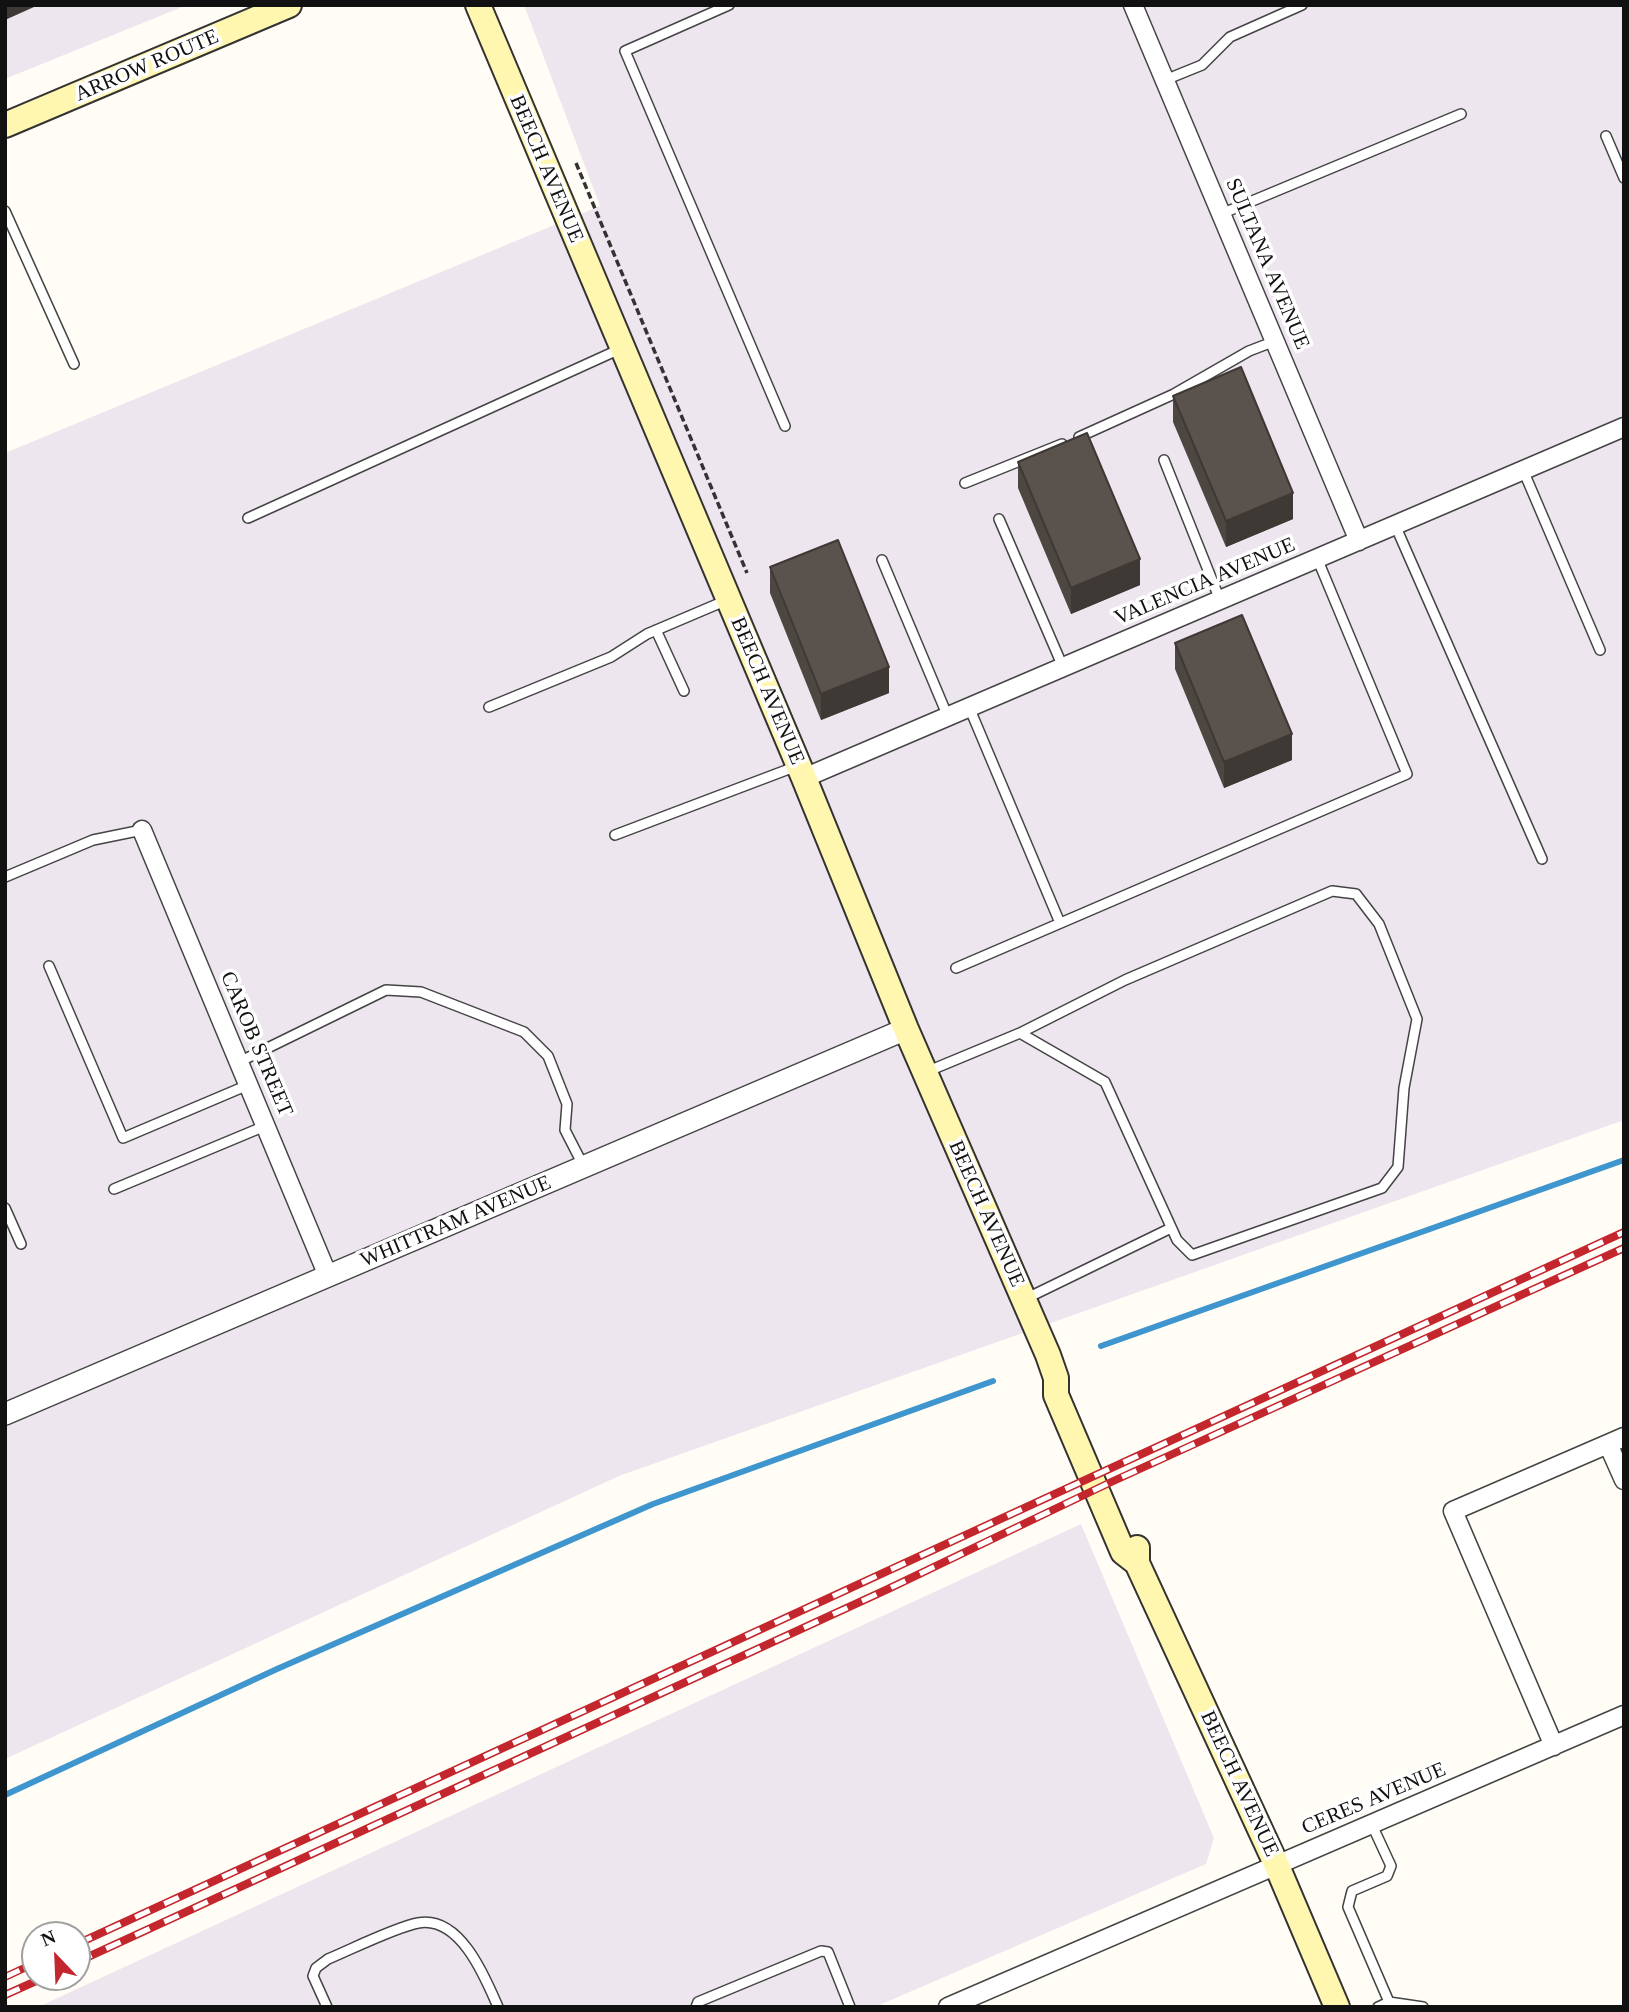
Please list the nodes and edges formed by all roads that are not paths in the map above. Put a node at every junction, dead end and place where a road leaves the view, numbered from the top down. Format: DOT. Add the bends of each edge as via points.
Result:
graph roads {
  1 [pos="289,5"];
  2 [pos="478,5"];
  3 [pos="729,5"];
  4 [pos="1133,5"];
  5 [pos="1302,5"];
  6 [pos="1165,80"];
  7 [pos="1461,114"];
  8 [pos="5,125"];
  9 [pos="1606,136"];
  10 [pos="1624,178"];
  11 [pos="5,211"];
  12 [pos="1221,215"];
  13 [pos="1275,341"];
  14 [pos="620,349"];
  15 [pos="74,364"];
  16 [pos="785,426"];
  17 [pos="1624,427"];
  18 [pos="1164,460"];
  19 [pos="1524,470"];
  20 [pos="965,483"];
  21 [pos="248,519"];
  22 [pos="999,519"];
  23 [pos="1395,525"];
  24 [pos="1359,541"];
  25 [pos="1317,558"];
  26 [pos="882,559"];
  27 [pos="728,600"];
  28 [pos="1220,600"];
  29 [pos="656,630"];
  30 [pos="1600,650"];
  31 [pos="1063,667"];
  32 [pos="684,691"];
  33 [pos="489,707"];
  34 [pos="969,707"];
  35 [pos="948,717"];
  36 [pos="801,772"];
  37 [pos="142,830"];
  38 [pos="615,835"];
  39 [pos="1542,859"];
  40 [pos="5,877"];
  41 [pos="1060,923"];
  42 [pos="49,966"];
  43 [pos="956,968"];
  44 [pos="906,1029"];
  45 [pos="1020,1033"];
  46 [pos="239,1062"];
  47 [pos="925,1073"];
  48 [pos="248,1085"];
  49 [pos="265,1126"];
  50 [pos="584,1167"];
  51 [pos="114,1189"];
  52 [pos="5,1208"];
  53 [pos="1171,1228"];
  54 [pos="21,1244"];
  55 [pos="328,1276"];
  56 [pos="1023,1299"];
  57 [pos="5,1414"];
  58 [pos="1616,1440"];
  59 [pos="1624,1480"];
  60 [pos="1624,1715"];
  61 [pos="1554,1746"];
  62 [pos="1372,1825"];
  63 [pos="1277,1866"];
  64 [pos="1389,2002"];
  65 [pos="327,2007"];
  66 [pos="498,2007"];
  67 [pos="696,2007"];
  68 [pos="850,2007"];
  69 [pos="948,2007"];
  70 [pos="1337,2007"];
  71 [pos="1378,2007"];
  72 [pos="1423,2007"];
  1 -- 8 [label="main road, ARROW ROUTE"];
  2 -- 14 [label="main road, BEECH AVENUE"];
  3 -- 16 [label="lane" via="625,51"];
  4 -- 6 [label="street, SULTANA AVENUE"];
  5 -- 6 [label="lane" via="1230,37 1202,65"];
  6 -- 12 [label="street, SULTANA AVENUE"];
  7 -- 12 [label="lane"];
  9 -- 10 [label="lane"];
  11 -- 15 [label="lane"];
  12 -- 13 [label="street, SULTANA AVENUE"];
  13 -- 20 [label="lane" via="1090,433"];
  13 -- 24 [label="street, SULTANA AVENUE"];
  14 -- 21 [label="lane"];
  14 -- 27 [label="main road, BEECH AVENUE"];
  17 -- 19 [label="street, VALENCIA AVENUE"];
  18 -- 28 [label="lane"];
  19 -- 23 [label="street, VALENCIA AVENUE"];
  19 -- 30 [label="lane"];
  22 -- 31 [label="lane"];
  23 -- 24 [label="street, VALENCIA AVENUE"];
  23 -- 39 [label="lane"];
  24 -- 25 [label="street, VALENCIA AVENUE"];
  25 -- 28 [label="street, VALENCIA AVENUE"];
  25 -- 41 [label="lane" via="1408,774"];
  26 -- 35 [label="lane"];
  27 -- 29 [label="lane"];
  27 -- 36 [label="main road, BEECH AVENUE"];
  28 -- 31 [label="street, VALENCIA AVENUE"];
  29 -- 32 [label="lane"];
  29 -- 33 [label="lane" via="611,657"];
  31 -- 34 [label="street, VALENCIA AVENUE"];
  34 -- 35 [label="street, VALENCIA AVENUE"];
  34 -- 41 [label="lane"];
  35 -- 36 [label="street, VALENCIA AVENUE"];
  36 -- 38 [label="lane"];
  36 -- 44 [label="main road, BEECH AVENUE"];
  37 -- 40 [label="lane" via="93,840"];
  37 -- 46 [label="street, CAROB STREET"];
  41 -- 43 [label="lane"];
  42 -- 48 [label="lane" via="123,1138"];
  44 -- 47 [label="main road, BEECH AVENUE"];
  44 -- 50 [label="street, WHITTRAM AVENUE"];
  45 -- 47 [label="lane"];
  45 -- 53 [label="lane" via="1105,1082"];
  45 -- 53 [label="lane" via="1125,980 1332,891 1356,894 1368,908 1379,924 1417,1019 1393,1177 1382,1188 1192,1255"];
  46 -- 48 [label="street, CAROB STREET"];
  46 -- 50 [label="lane" via="386,990 421,992 524,1032 548,1056 567,1104 565,1130"];
  47 -- 56 [label="main road, BEECH AVENUE"];
  48 -- 49 [label="street, CAROB STREET"];
  49 -- 51 [label="lane"];
  49 -- 55 [label="street, CAROB STREET"];
  50 -- 55 [label="street, WHITTRAM AVENUE"];
  52 -- 54 [label="lane"];
  53 -- 56 [label="lane"];
  55 -- 57 [label="street, WHITTRAM AVENUE"];
  56 -- 63 [label="main road, BEECH AVENUE" via="1052,1366 1068,1389 1137,1548 1137,1563"];
  58 -- 59 [label="street"];
  58 -- 61 [label="street" via="1453,1511"];
  60 -- 61 [label="street, CERES AVENUE"];
  61 -- 62 [label="street, CERES AVENUE"];
  62 -- 63 [label="street, CERES AVENUE"];
  62 -- 64 [label="lane" via="1391,1866 1387,1876 1352,1891 1348,1907"];
  63 -- 69 [label="street, CERES AVENUE"];
  63 -- 70 [label="main road, BEECH AVENUE"];
  64 -- 71 [label="lane"];
  64 -- 72 [label="lane"];
  65 -- 66 [label="lane" via="313,1976 316,1968 419,1922 447,1930 467,1945"];
  67 -- 68 [label="lane" via="698,2002 821,1951 828,1952"];
}
